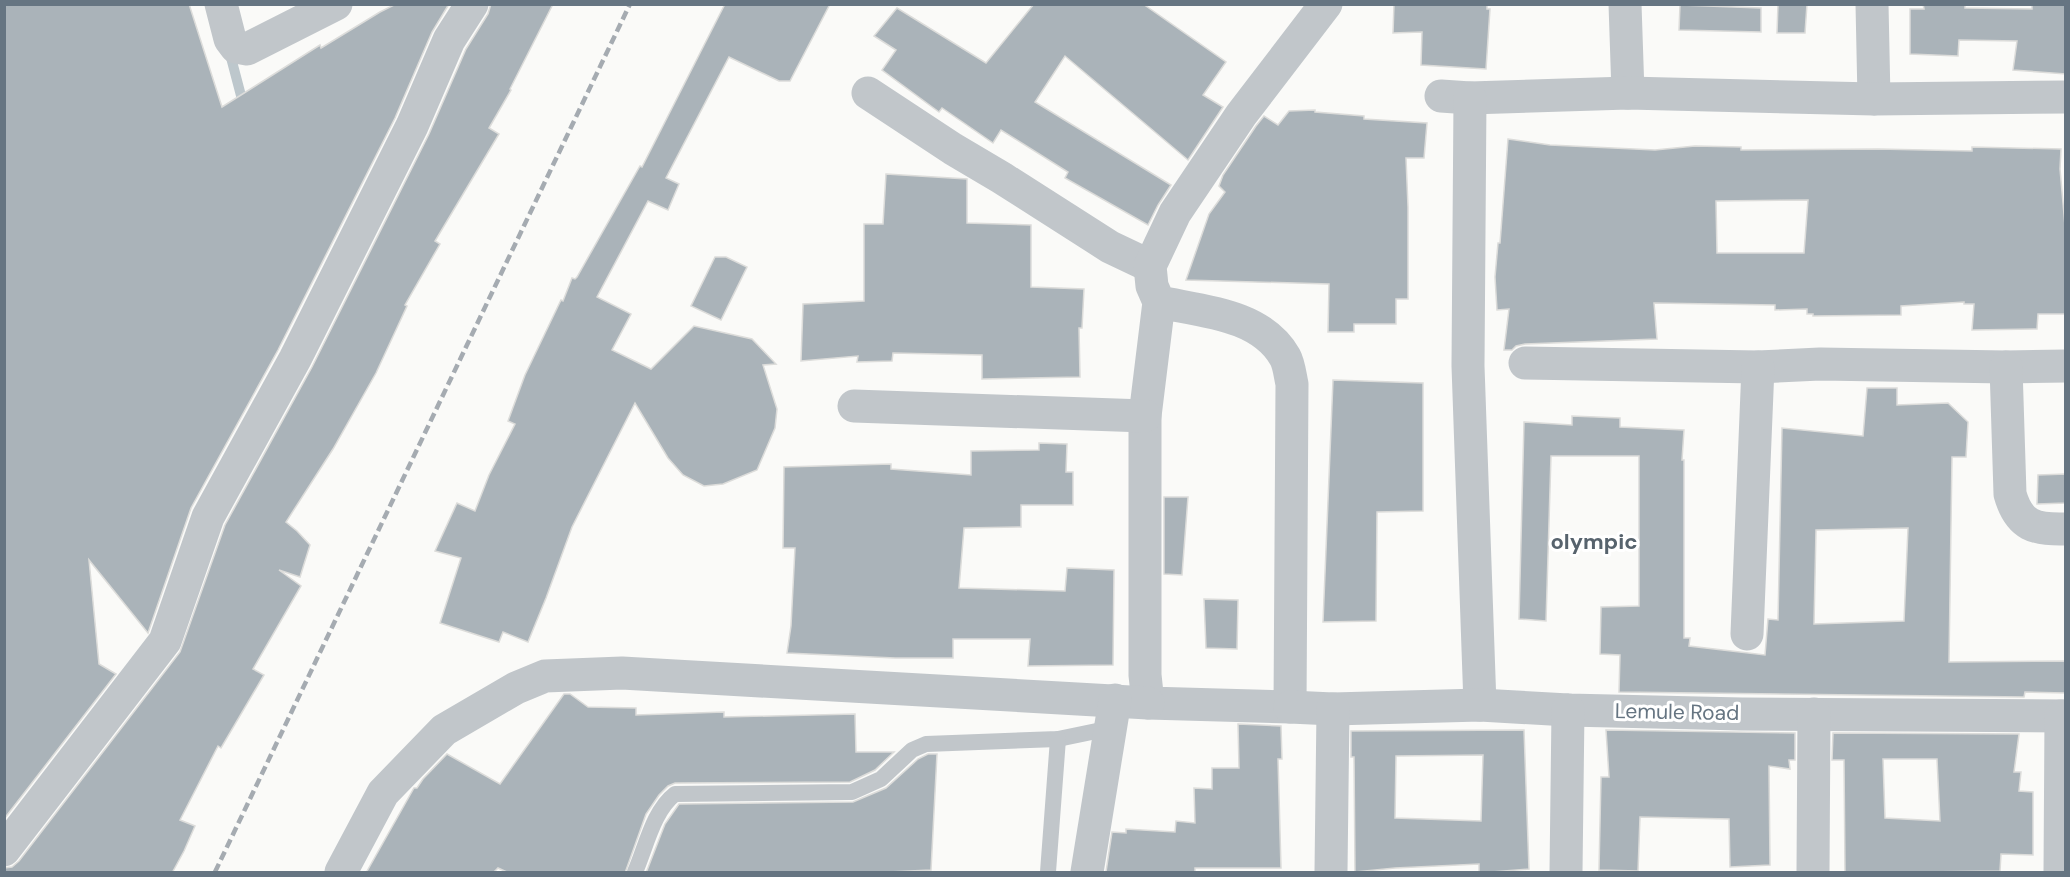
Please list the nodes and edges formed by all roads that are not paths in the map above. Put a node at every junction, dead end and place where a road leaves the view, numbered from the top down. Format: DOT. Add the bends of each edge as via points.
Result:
graph roads {
  1 [pos="221,4"];
  2 [pos="336,4"];
  3 [pos="472,4"];
  4 [pos="1326,4"];
  5 [pos="1625,4"];
  6 [pos="1872,4"];
  7 [pos="868,93"];
  8 [pos="1628,93"];
  9 [pos="2066,97"];
  10 [pos="1874,99"];
  11 [pos="1150,266"];
  12 [pos="1159,302"];
  13 [pos="1525,363"];
  14 [pos="2066,366"];
  15 [pos="1758,367"];
  16 [pos="2006,367"];
  17 [pos="854,406"];
  18 [pos="1145,416"];
  19 [pos="2066,530"];
  20 [pos="1747,634"];
  21 [pos="1148,703"];
  22 [pos="1480,705"];
  23 [pos="1290,708"];
  24 [pos="1333,710"];
  25 [pos="1568,710"];
  26 [pos="1113,714"];
  27 [pos="1814,714"];
  28 [pos="2063,716"];
  29 [pos="1058,739"];
  30 [pos="4,850"];
  31 [pos="341,873"];
  32 [pos="635,873"];
  33 [pos="1048,873"];
  34 [pos="1087,873"];
  35 [pos="1331,873"];
  36 [pos="1566,873"];
  37 [pos="1813,873"];
  38 [pos="2060,873"];
  1 -- 2 [label="street" via="230,39 236,47 247,49"];
  3 -- 30 [label="street" via="449,40 412,126 295,359 208,517 165,641"];
  4 -- 11 [label="street" via="1241,116 1175,213"];
  5 -- 8 [label="street"];
  6 -- 10 [label="street"];
  7 -- 11 [label="street" via="1110,247"];
  8 -- 10 [label="street"];
  8 -- 22 [label="street" via="1455,97"];
  9 -- 10 [label="street"];
  11 -- 12 [label="street"];
  12 -- 18 [label="street"];
  12 -- 23 [label="street" via="1220,315 1260,329 1286,358 1292,384"];
  13 -- 15 [label="street"];
  14 -- 16 [label="street"];
  15 -- 16 [label="street"];
  15 -- 20 [label="street"];
  16 -- 19 [label="street" via="2010,494 2014,507 2022,520 2033,527"];
  17 -- 18 [label="street"];
  18 -- 21 [label="street"];
  21 -- 23 [label="street, Lemule Road"];
  21 -- 26 [label="street, Lemule Road"];
  22 -- 24 [label="street, Lemule Road"];
  22 -- 25 [label="street, Lemule Road"];
  23 -- 24 [label="street, Lemule Road"];
  24 -- 35 [label="street"];
  25 -- 27 [label="street, Lemule Road"];
  25 -- 36 [label="street"];
  26 -- 29 [label="lane"];
  26 -- 31 [label="street, Lemule Road" via="622,673 545,676 516,688 444,730 383,793"];
  26 -- 34 [label="street"];
  27 -- 28 [label="street, Lemule Road"];
  27 -- 37 [label="street"];
  28 -- 38 [label="street"];
  29 -- 32 [label="lane" via="926,744 912,750 881,779 852,792 675,794 659,813"];
  29 -- 33 [label="lane"];
}
